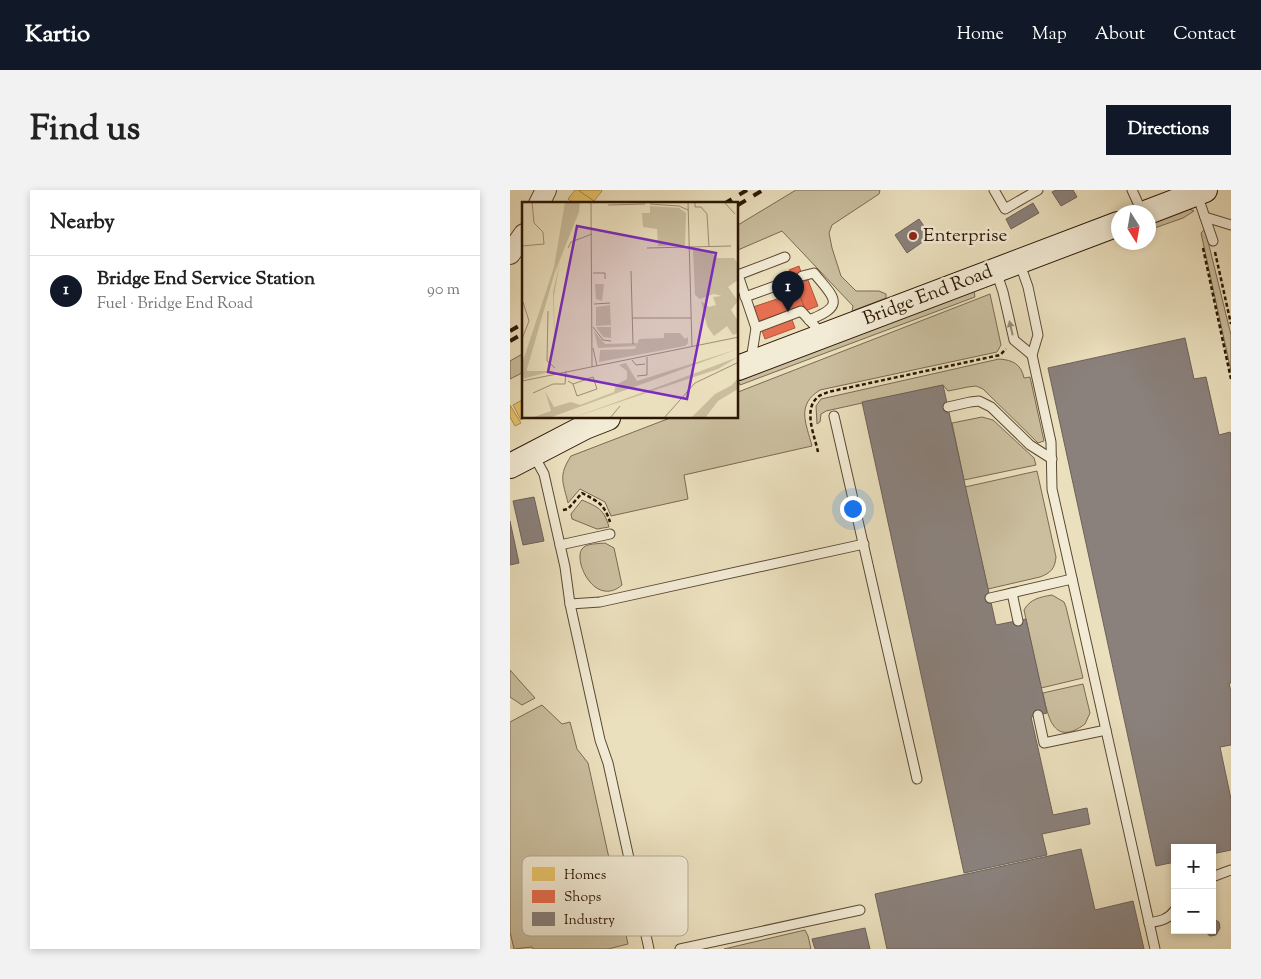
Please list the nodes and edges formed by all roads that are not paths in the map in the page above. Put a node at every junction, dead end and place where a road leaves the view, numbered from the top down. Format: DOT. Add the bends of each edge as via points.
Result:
graph roads {
  1 [pos="546,190"];
  2 [pos="994,190"];
  3 [pos="1038,190"];
  4 [pos="1132,190"];
  5 [pos="1201,192"];
  6 [pos="540,202"];
  7 [pos="1139,205"];
  8 [pos="1156,209"];
  9 [pos="1205,217"];
  10 [pos="1231,225"];
  11 [pos="1111,227"];
  12 [pos="522,237"];
  13 [pos="1213,241"];
  14 [pos="510,254"];
  15 [pos="786,257"];
  16 [pos="1019,262"];
  17 [pos="996,271"];
  18 [pos="739,275"];
  19 [pos="802,276"];
  20 [pos="739,278"];
  21 [pos="781,284"];
  22 [pos="745,297"];
  23 [pos="756,328"];
  24 [pos="816,328"];
  25 [pos="1032,355"];
  26 [pos="744,365"];
  27 [pos="948,406"];
  28 [pos="834,416"];
  29 [pos="605,419"];
  30 [pos="533,454"];
  31 [pos="1052,459"];
  32 [pos="510,466"];
  33 [pos="610,530"];
  34 [pos="864,544"];
  35 [pos="560,545"];
  36 [pos="1072,579"];
  37 [pos="1012,593"];
  38 [pos="990,598"];
  39 [pos="570,604"];
  40 [pos="1018,621"];
  41 [pos="1038,715"];
  42 [pos="1106,730"];
  43 [pos="917,780"];
  44 [pos="628,856"];
  45 [pos="1231,870"];
  46 [pos="1216,876"];
  47 [pos="860,910"];
  48 [pos="1171,916"];
  49 [pos="1150,924"];
  50 [pos="646,936"];
  51 [pos="649,949"];
  52 [pos="680,949"];
  53 [pos="1155,949"];
  1 -- 6 [label="street"];
  2 -- 3 [label="lane" via="1005,209"];
  4 -- 7 [label="lane"];
  5 -- 8 [label="main road"];
  5 -- 9 [label="lane"];
  9 -- 10 [label="lane"];
  9 -- 13 [label="lane"];
  11 -- 16 [label="main road, Bridge End Road"];
  12 -- 14 [label="street"];
  15 -- 18 [label="lane"];
  16 -- 17 [label="main road, Bridge End Road"];
  16 -- 25 [label="lane" via="1038,335"];
  17 -- 24 [label="main road, Bridge End Road"];
  25 -- 17 [label="lane, one-way" via="1014,340"];
  19 -- 24 [label="lane" via="814,273 834,300 832,308"];
  20 -- 22 [label="lane"];
  21 -- 22 [label="lane"];
  22 -- 23 [label="lane"];
  23 -- 24 [label="lane" via="801,311"];
  23 -- 26 [label="lane"];
  24 -- 26 [label="main road, Bridge End Road"];
  25 -- 31 [label="lane"];
  27 -- 31 [label="lane" via="979,401 991,407 1030,445"];
  28 -- 34 [label="lane"];
  29 -- 30 [label="main road"];
  30 -- 32 [label="main road"];
  30 -- 35 [label="lane" via="544,474"];
  31 -- 36 [label="lane" via="1052,489"];
  33 -- 35 [label="lane"];
  34 -- 39 [label="lane" via="600,602"];
  34 -- 43 [label="lane"];
  35 -- 39 [label="lane"];
  36 -- 37 [label="lane"];
  36 -- 42 [label="lane"];
  37 -- 38 [label="lane"];
  37 -- 40 [label="lane"];
  39 -- 44 [label="lane"];
  41 -- 42 [label="lane" via="1044,743"];
  42 -- 49 [label="lane"];
  45 -- 46 [label="lane"];
  47 -- 52 [label="lane"];
  48 -- 49 [label="lane"];
  49 -- 53 [label="lane"];
  50 -- 51 [label="lane"];
}
